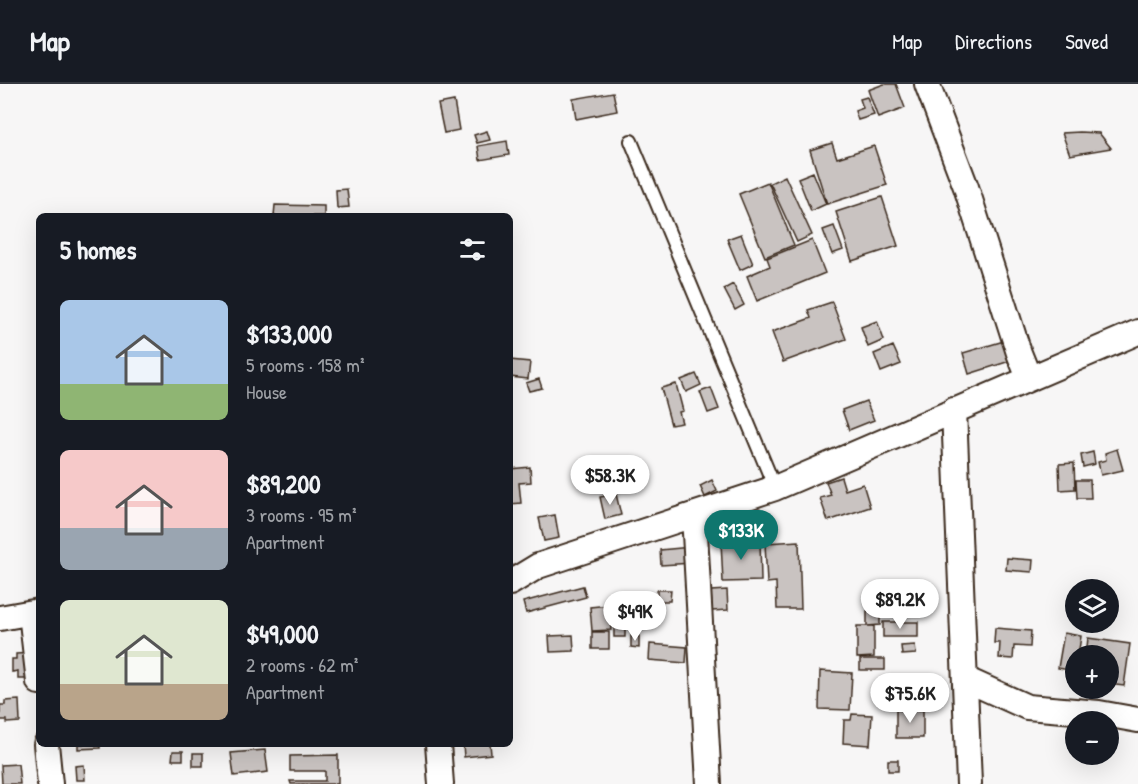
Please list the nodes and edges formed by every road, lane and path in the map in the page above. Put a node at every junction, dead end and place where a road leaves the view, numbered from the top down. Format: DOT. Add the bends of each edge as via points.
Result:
graph roads {
  1 [pos="927,84"];
  2 [pos="631,141"];
  3 [pos="1138,332"];
  4 [pos="1029,378"];
  5 [pos="954,410"];
  6 [pos="775,488"];
  7 [pos="694,515"];
  8 [pos="513,581"];
  9 [pos="35,612"];
  10 [pos="0,618"];
  11 [pos="36,630"];
  12 [pos="965,679"];
  13 [pos="1138,720"];
  14 [pos="46,747"];
  15 [pos="438,747"];
  16 [pos="50,784"];
  17 [pos="441,784"];
  18 [pos="709,784"];
  19 [pos="969,784"];
  1 -- 4 [label="street" via="966,187"];
  2 -- 6 [label="lane"];
  3 -- 4 [label="street"];
  4 -- 5 [label="street"];
  5 -- 6 [label="street"];
  5 -- 12 [label="street"];
  6 -- 7 [label="street"];
  7 -- 8 [label="street" via="538,566"];
  7 -- 18 [label="street"];
  9 -- 10 [label="street"];
  9 -- 11 [label="street"];
  12 -- 13 [label="street" via="1027,707 1099,712"];
  12 -- 19 [label="street"];
  14 -- 16 [label="street"];
  15 -- 17 [label="street"];
}
